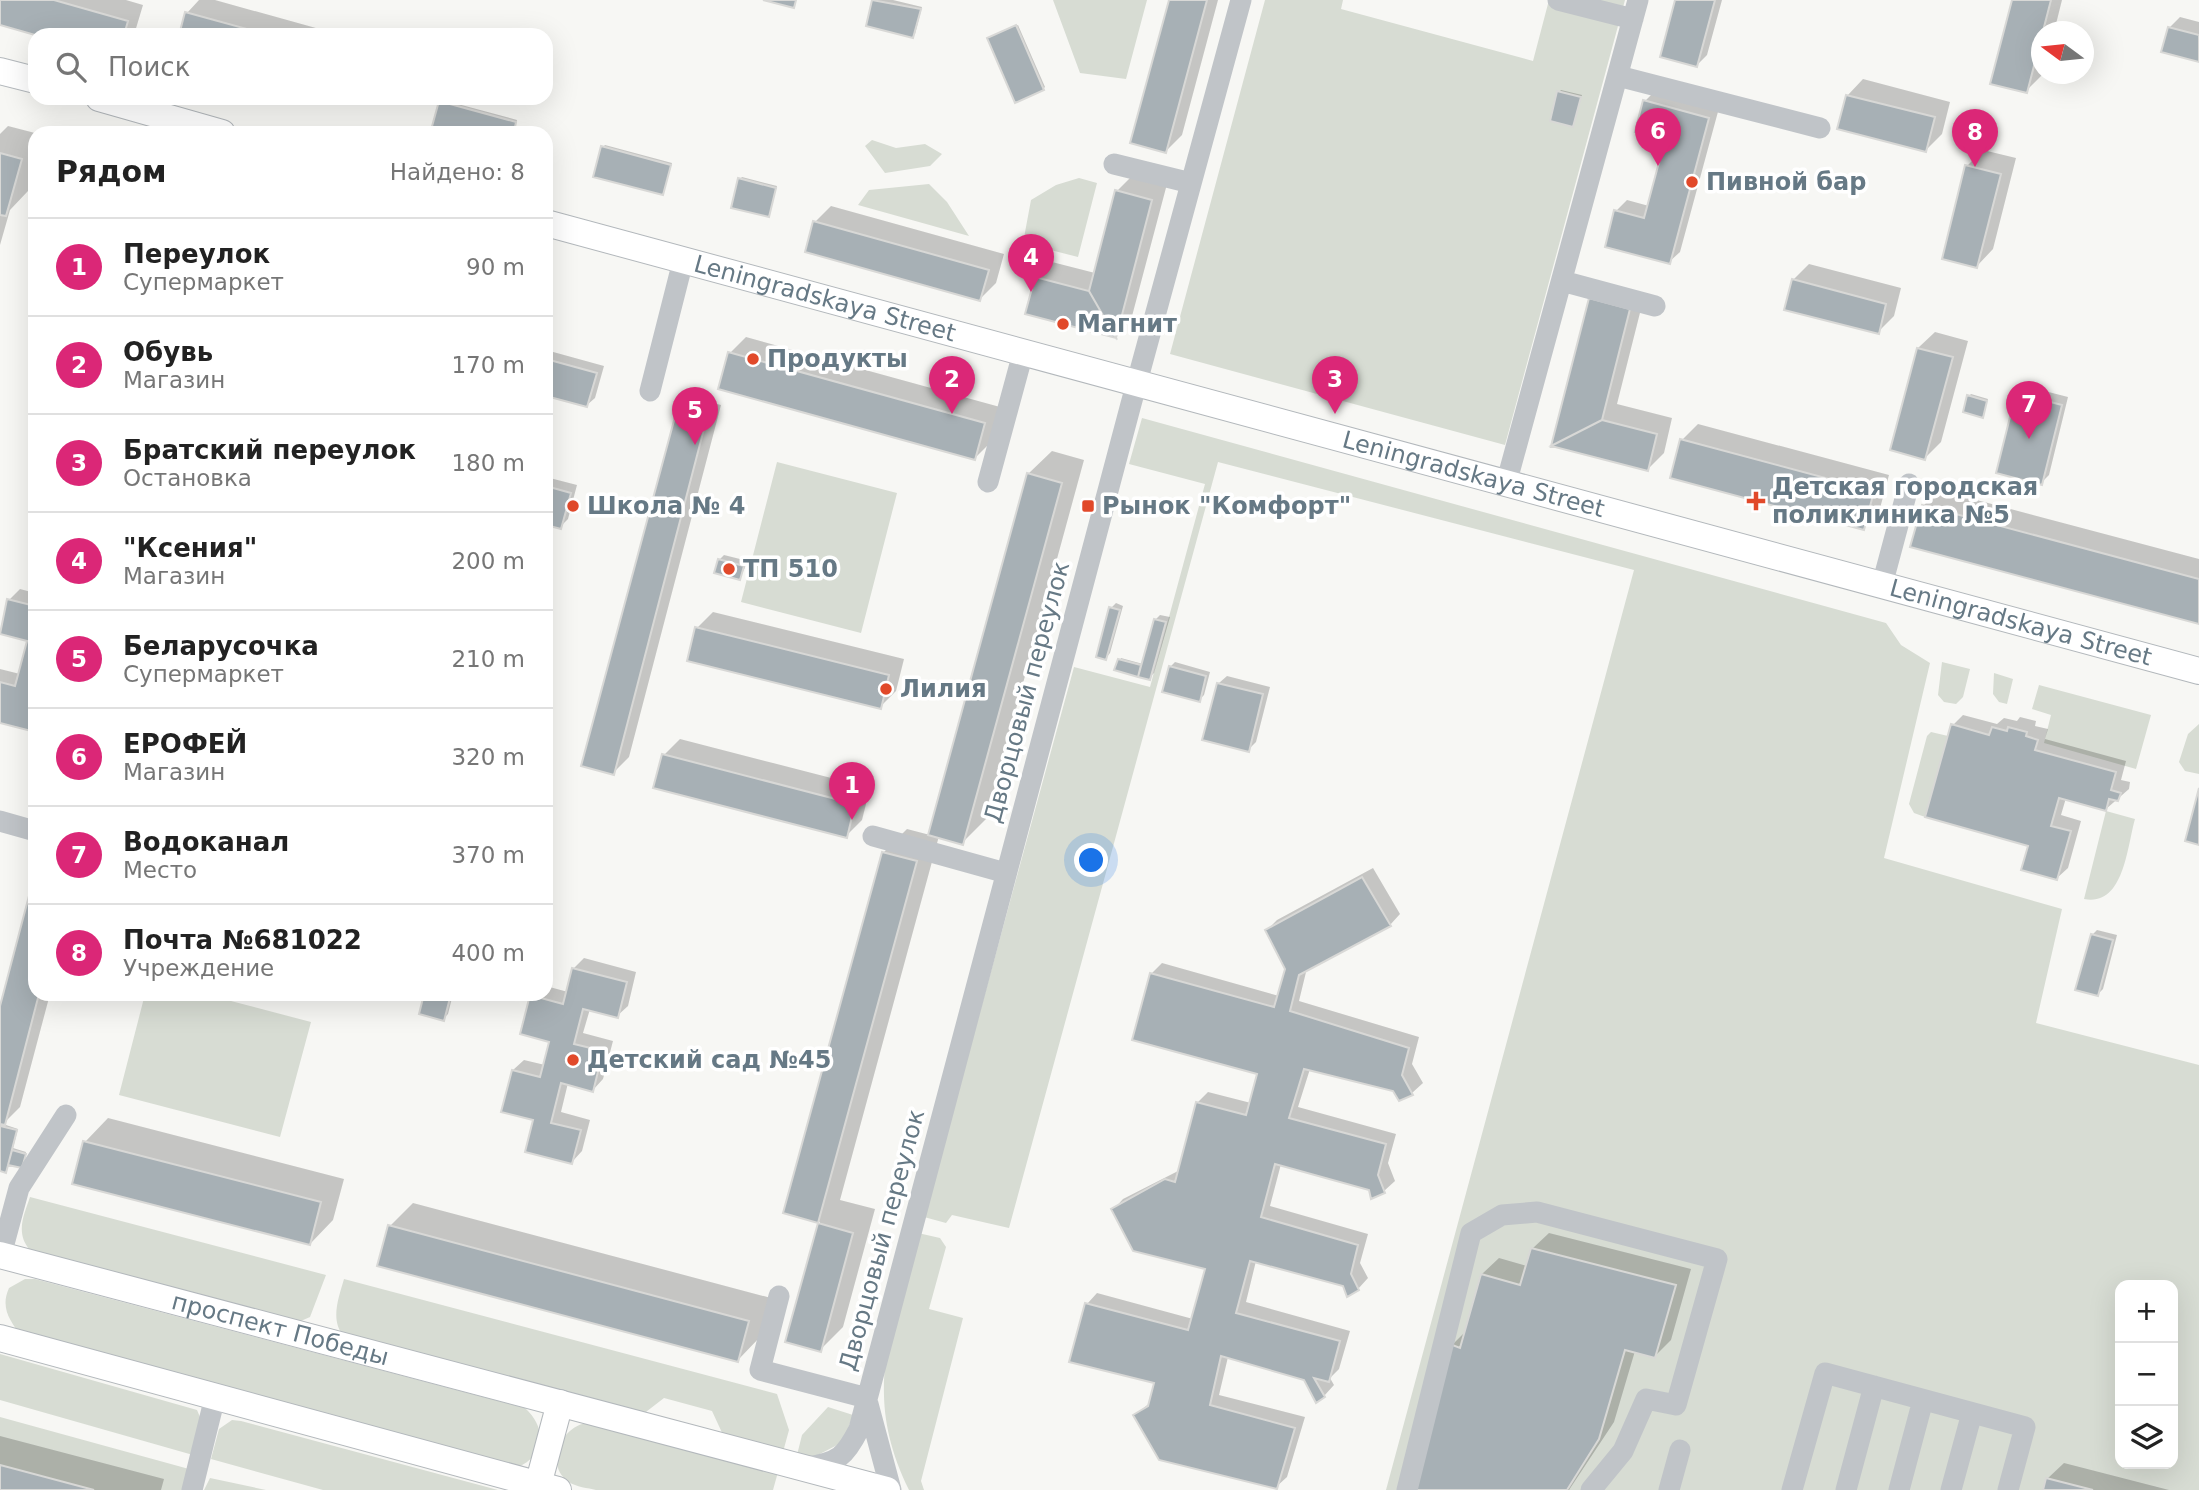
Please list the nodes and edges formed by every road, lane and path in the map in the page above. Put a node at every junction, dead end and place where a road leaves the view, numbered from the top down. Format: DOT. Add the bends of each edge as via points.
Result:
graph roads {
  1 [pos="1241,0"];
  2 [pos="1558,0"];
  3 [pos="1636,10"];
  4 [pos="0,71"];
  5 [pos="1618,76"];
  6 [pos="28,78"];
  7 [pos="124,105"];
  8 [pos="197,126"];
  9 [pos="1820,128"];
  10 [pos="1114,164"];
  11 [pos="1191,183"];
  12 [pos="553,225"];
  13 [pos="683,261"];
  14 [pos="1562,281"];
  15 [pos="1655,306"];
  16 [pos="1023,353"];
  17 [pos="1137,384"];
  18 [pos="650,391"];
  19 [pos="988,482"];
  20 [pos="1506,484"];
  21 [pos="1909,484"];
  22 [pos="1882,585"];
  23 [pos="2199,671"];
  24 [pos="0,821"];
  25 [pos="28,829"];
  26 [pos="873,836"];
  27 [pos="1006,873"];
  28 [pos="66,1115"];
  29 [pos="0,1257"];
  30 [pos="779,1296"];
  31 [pos="0,1338"];
  32 [pos="1874,1387"];
  33 [pos="215,1397"];
  34 [pos="867,1398"];
  35 [pos="1923,1400"];
  36 [pos="560,1403"];
  37 [pos="1972,1413"];
  38 [pos="1680,1450"];
  39 [pos="804,1468"];
  40 [pos="544,1488"];
  41 [pos="192,1490"];
  42 [pos="889,1490"];
  43 [pos="1407,1490"];
  44 [pos="1591,1490"];
  45 [pos="1669,1490"];
  46 [pos="1792,1490"];
  47 [pos="1846,1490"];
  48 [pos="1899,1490"];
  49 [pos="1951,1490"];
  50 [pos="2008,1490"];
  1 -- 11 [label="street, Дворцовый переулок"];
  2 -- 3 [label="street"];
  3 -- 5 [label="street"];
  4 -- 6 [label="main road"];
  5 -- 9 [label="street"];
  5 -- 14 [label="street"];
  7 -- 8 [label="main road"];
  10 -- 11 [label="street"];
  11 -- 17 [label="street, Дворцовый переулок"];
  12 -- 13 [label="main road, Leningradskaya Street"];
  13 -- 16 [label="main road, Leningradskaya Street"];
  13 -- 18 [label="street"];
  14 -- 15 [label="street"];
  14 -- 20 [label="street"];
  16 -- 17 [label="main road, Leningradskaya Street"];
  16 -- 19 [label="street"];
  17 -- 20 [label="main road, Leningradskaya Street"];
  17 -- 27 [label="street, Дворцовый переулок"];
  20 -- 22 [label="main road, Leningradskaya Street"];
  21 -- 22 [label="street"];
  22 -- 23 [label="main road, Leningradskaya Street"];
  24 -- 25 [label="street"];
  26 -- 27 [label="street"];
  27 -- 34 [label="street, Дворцовый переулок"];
  28 -- 29 [label="street" via="19,1188"];
  29 -- 36 [label="main road, проспект Победы"];
  30 -- 34 [label="street" via="760,1370"];
  31 -- 33 [label="main road"];
  32 -- 35 [label="street"];
  32 -- 46 [label="street" via="1825,1373"];
  32 -- 47 [label="street"];
  33 -- 40 [label="main road"];
  33 -- 41 [label="street"];
  34 -- 39 [label="street, Дворцовый переулок" via="849,1450 833,1463"];
  34 -- 42 [label="street, Дворцовый переулок"];
  35 -- 37 [label="street"];
  35 -- 48 [label="street"];
  36 -- 39 [label="main road, проспект Победы"];
  36 -- 40 [label="main road"];
  37 -- 49 [label="street"];
  37 -- 50 [label="street" via="2025,1427"];
  38 -- 45 [label="street"];
  39 -- 42 [label="main road, проспект Победы"];
  43 -- 44 [label="street" via="1471,1233 1502,1215 1536,1212 1717,1259 1676,1405 1646,1399 1623,1451"];
}
